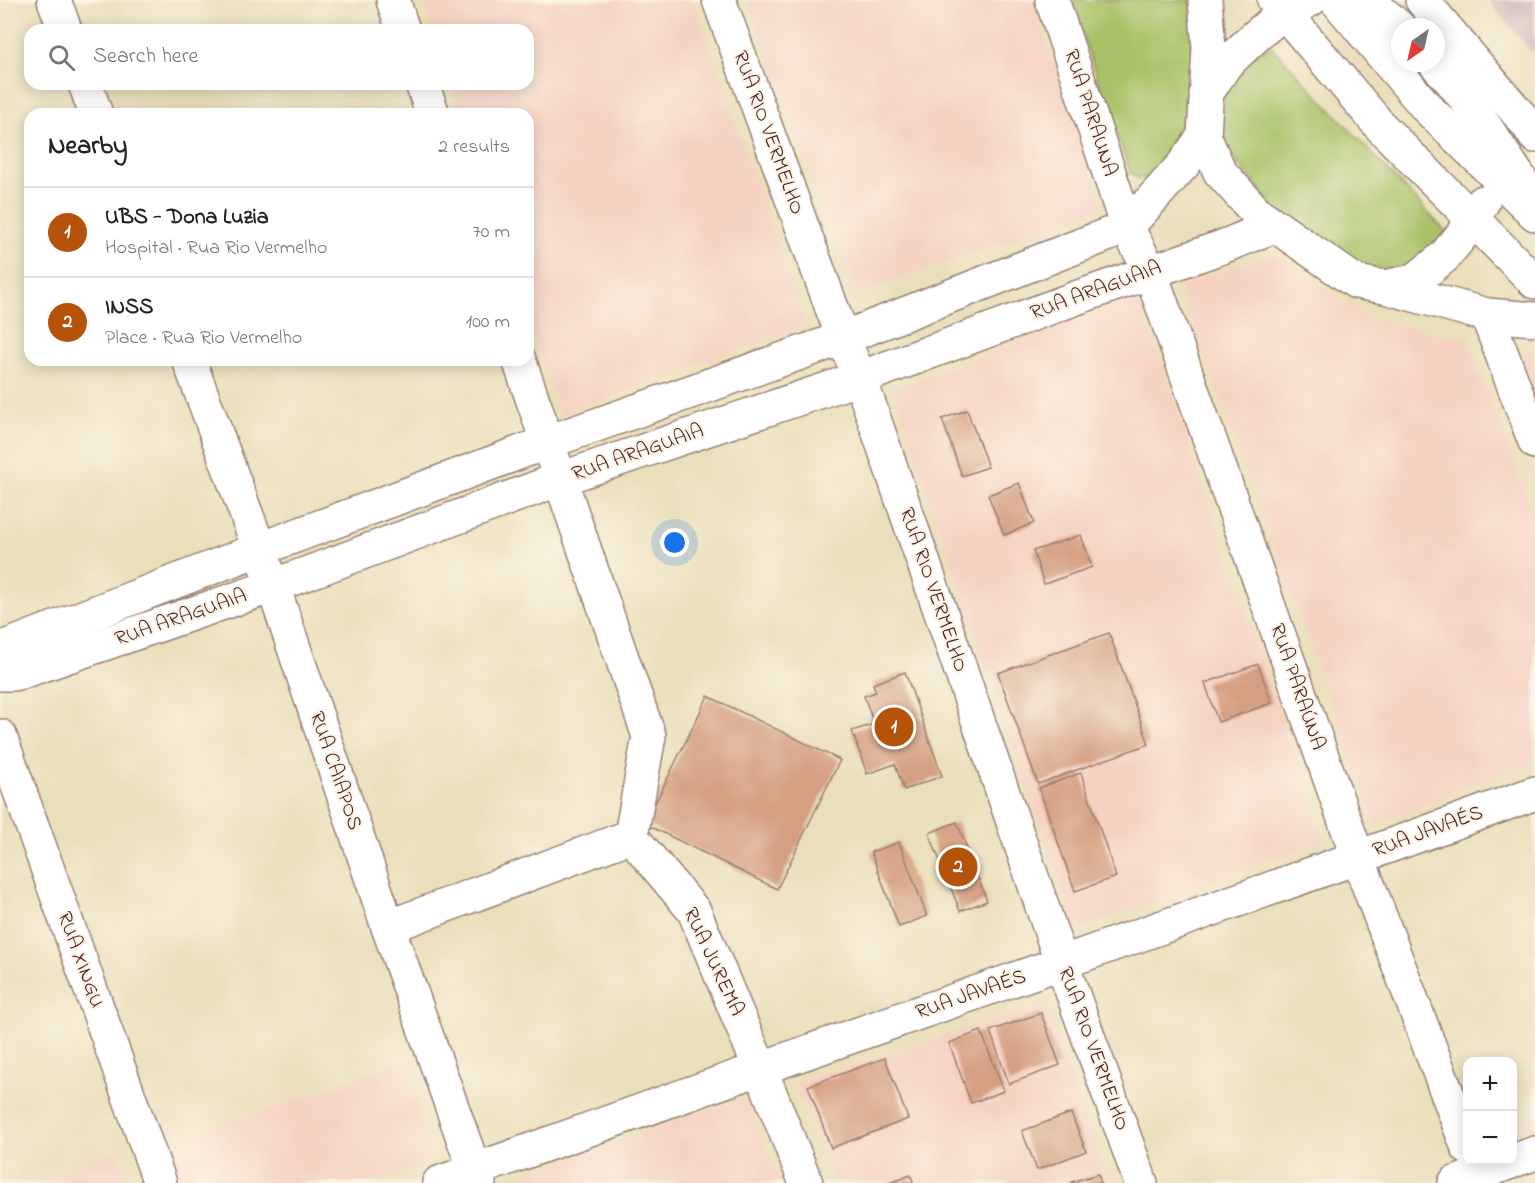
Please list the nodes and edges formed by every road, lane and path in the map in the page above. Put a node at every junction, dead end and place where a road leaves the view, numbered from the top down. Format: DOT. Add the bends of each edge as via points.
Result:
graph roads {
  1 [pos="54,0"];
  2 [pos="393,0"];
  3 [pos="719,0"];
  4 [pos="1052,0"];
  5 [pos="1205,0"];
  6 [pos="1336,0"];
  7 [pos="1422,0"];
  8 [pos="1367,1"];
  9 [pos="1289,4"];
  10 [pos="1391,21"];
  11 [pos="63,24"];
  12 [pos="401,24"];
  13 [pos="1444,72"];
  14 [pos="87,90"];
  15 [pos="424,90"];
  16 [pos="1206,94"];
  17 [pos="94,108"];
  18 [pos="431,108"];
  19 [pos="1533,127"];
  20 [pos="1204,136"];
  21 [pos="1499,164"];
  22 [pos="1535,199"];
  23 [pos="1535,214"];
  24 [pos="1473,219"];
  25 [pos="1274,226"];
  26 [pos="1127,227"];
  27 [pos="1150,271"];
  28 [pos="1535,282"];
  29 [pos="1385,287"];
  30 [pos="1487,315"];
  31 [pos="1535,319"];
  32 [pos="843,338"];
  33 [pos="191,366"];
  34 [pos="521,366"];
  35 [pos="860,378"];
  36 [pos="548,442"];
  37 [pos="1535,442"];
  38 [pos="560,479"];
  39 [pos="260,549"];
  40 [pos="273,586"];
  41 [pos="0,652"];
  42 [pos="0,674"];
  43 [pos="0,736"];
  44 [pos="1535,793"];
  45 [pos="631,836"];
  46 [pos="1358,858"];
  47 [pos="388,927"];
  48 [pos="1062,964"];
  49 [pos="760,1068"];
  50 [pos="1535,1153"];
  51 [pos="1470,1170"];
  52 [pos="477,1177"];
  53 [pos="160,1183"];
  54 [pos="439,1183"];
  55 [pos="806,1183"];
  56 [pos="1141,1183"];
  1 -- 11 [label="street"];
  2 -- 12 [label="street"];
  3 -- 32 [label="street, RUA RIO VERMELHO"];
  4 -- 26 [label="street, RUA PARAUNA"];
  5 -- 16 [label="street" via="1209,48"];
  6 -- 21 [label="street" via="1428,109"];
  7 -- 19 [label="street"];
  8 -- 10 [label="street"];
  9 -- 16 [label="street" via="1226,64"];
  9 -- 24 [label="street" via="1381,127"];
  13 -- 21 [label="street" via="1484,122"];
  14 -- 17 [label="street"];
  15 -- 18 [label="street"];
  16 -- 20 [label="street"];
  20 -- 25 [label="street" via="1220,172"];
  20 -- 26 [label="street, RUA ARAGUAIA"];
  21 -- 22 [label="street"];
  21 -- 23 [label="street"];
  21 -- 24 [label="street"];
  24 -- 28 [label="street"];
  24 -- 29 [label="street" via="1444,257 1414,281"];
  25 -- 27 [label="street, RUA ARAGUAIA"];
  25 -- 29 [label="street" via="1356,282"];
  26 -- 27 [label="street, RUA PARAÚNA"];
  26 -- 32 [label="street, RUA ARAGUAIA"];
  27 -- 35 [label="street, RUA ARAGUAIA"];
  27 -- 46 [label="street, RUA PARAÚNA"];
  29 -- 30 [label="street"];
  30 -- 31 [label="street"];
  30 -- 37 [label="street"];
  32 -- 35 [label="street, RUA RIO VERMELHO"];
  32 -- 36 [label="street, RUA ARAGUAIA"];
  33 -- 39 [label="street, RUA CAIAPOS"];
  34 -- 36 [label="street"];
  35 -- 38 [label="street, RUA ARAGUAIA"];
  35 -- 48 [label="street, RUA RIO VERMELHO"];
  36 -- 38 [label="street"];
  36 -- 39 [label="street, RUA ARAGUAIA"];
  38 -- 40 [label="street, RUA ARAGUAIA"];
  38 -- 45 [label="street" via="649,736"];
  39 -- 40 [label="street, RUA CAIAPOS"];
  39 -- 41 [label="street, RUA ARAGUAIA"];
  40 -- 42 [label="street, RUA ARAGUAIA" via="22,672"];
  40 -- 47 [label="street, RUA CAIAPOS"];
  43 -- 53 [label="street, RUA XINGU"];
  44 -- 46 [label="street, RUA JAVAÉS"];
  45 -- 47 [label="street"];
  45 -- 49 [label="street, RUA JUREMA" via="694,911"];
  46 -- 48 [label="street, RUA JAVAÉS"];
  46 -- 51 [label="street, RUA PARAÚNA"];
  47 -- 52 [label="street, RUA CAIAPOS"];
  48 -- 49 [label="street, RUA JAVAÉS"];
  48 -- 56 [label="street, RUA RIO VERMELHO"];
  49 -- 52 [label="street, RUA JAVAÉS"];
  49 -- 55 [label="street, RUA JUREMA"];
  50 -- 51 [label="street"];
  52 -- 54 [label="street, RUA JAVAÉS"];
}
